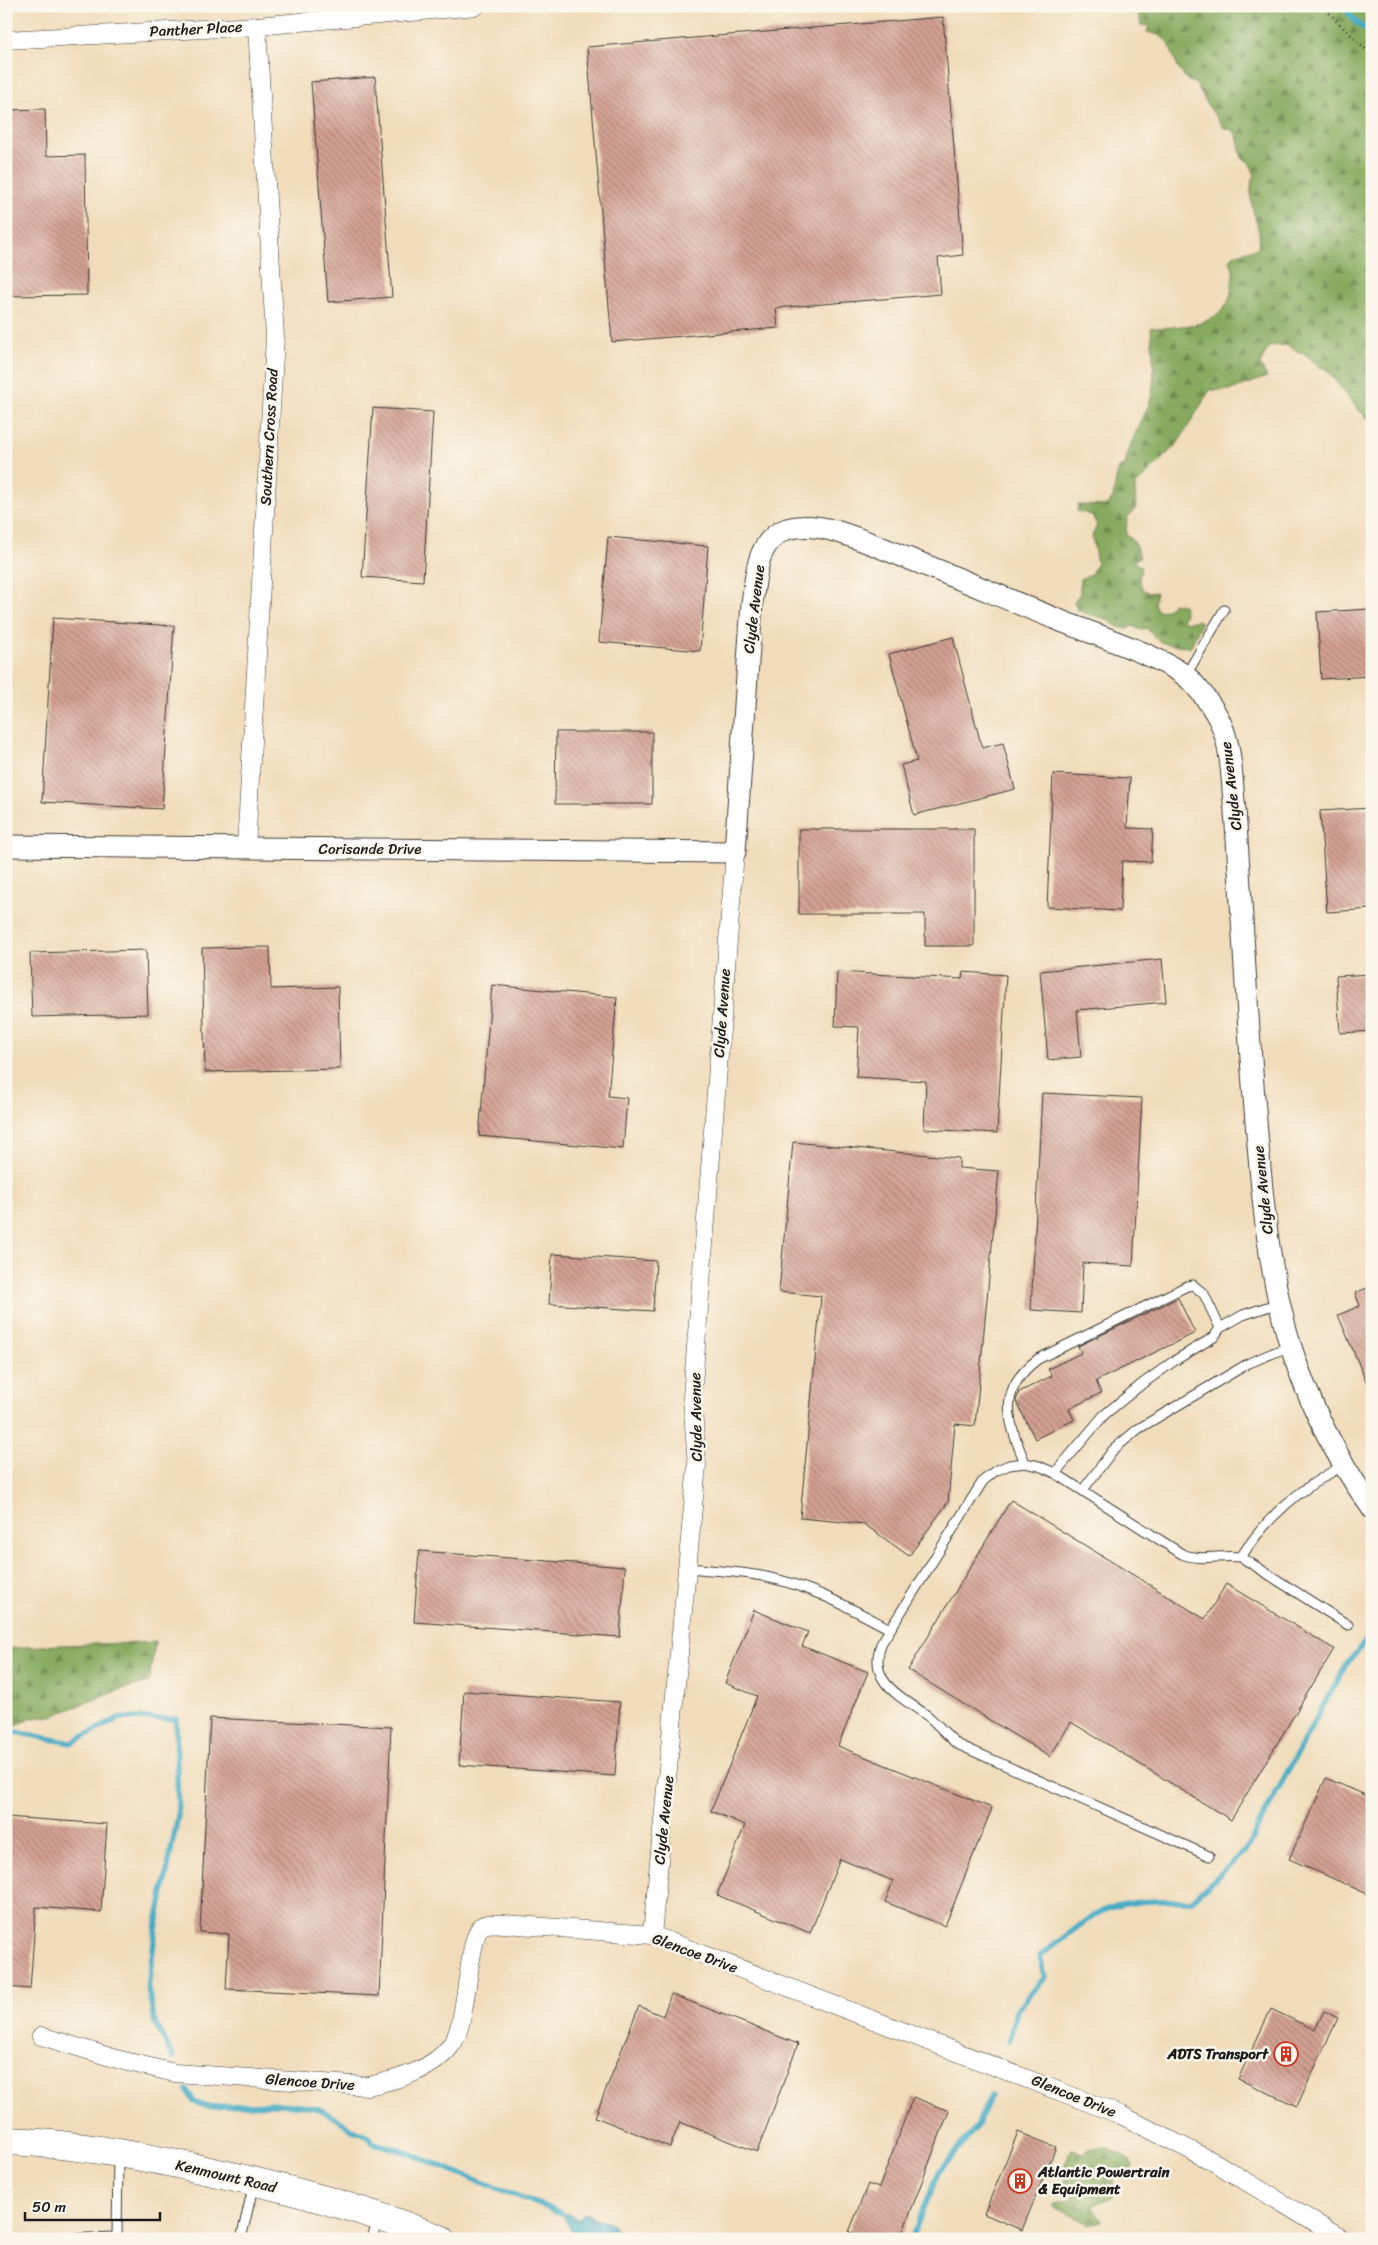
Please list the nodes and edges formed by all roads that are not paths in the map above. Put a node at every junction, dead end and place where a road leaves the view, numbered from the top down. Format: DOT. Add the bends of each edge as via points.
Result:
graph roads {
  1 [pos="476,6"];
  2 [pos="257,26"];
  3 [pos="6,40"];
  4 [pos="1224,610"];
  5 [pos="1186,675"];
  6 [pos="6,846"];
  7 [pos="246,848"];
  8 [pos="735,852"];
  9 [pos="1279,1303"];
  10 [pos="1220,1328"];
  11 [pos="1291,1346"];
  12 [pos="1025,1463"];
  13 [pos="1344,1465"];
  14 [pos="1055,1473"];
  15 [pos="1083,1490"];
  16 [pos="1372,1508"];
  17 [pos="1241,1557"];
  18 [pos="689,1568"];
  19 [pos="1348,1625"];
  20 [pos="890,1629"];
  21 [pos="1209,1856"];
  22 [pos="652,1935"];
  23 [pos="41,2036"];
  24 [pos="6,2140"];
  25 [pos="118,2153"];
  26 [pos="254,2182"];
  27 [pos="375,2228"];
  28 [pos="117,2238"];
  29 [pos="58,2239"];
  30 [pos="241,2239"];
  31 [pos="440,2239"];
  32 [pos="1342,2239"];
  1 -- 2 [label="street, Panther Place"];
  2 -- 3 [label="street, Panther Place"];
  2 -- 7 [label="street, Southern Cross Road" via="275,337"];
  4 -- 5 [label="lane"];
  5 -- 8 [label="street, Clyde Avenue" via="1152,658 871,544 831,530 787,529 774,535 763,550 757,567"];
  5 -- 9 [label="street, Clyde Avenue" via="1210,705 1224,730 1231,770 1260,1176"];
  6 -- 7 [label="street, Corisande Drive"];
  7 -- 8 [label="street, Corisande Drive"];
  8 -- 18 [label="street, Clyde Avenue" via="692,1397 697,1465"];
  9 -- 10 [label="lane"];
  9 -- 11 [label="street, Clyde Avenue"];
  10 -- 12 [label="lane" via="1204,1294 1194,1286 1187,1286 1038,1359 1018,1378 1008,1406 1010,1422"];
  10 -- 14 [label="lane" via="1214,1337 1174,1361 1118,1403 1089,1431"];
  11 -- 13 [label="street, Clyde Avenue" via="1320,1421"];
  11 -- 15 [label="lane" via="1249,1363 1138,1429 1114,1450"];
  12 -- 14 [label="lane"];
  12 -- 20 [label="lane" via="1009,1464 983,1481"];
  13 -- 16 [label="street, Clyde Avenue"];
  13 -- 17 [label="lane" via="1311,1485 1271,1517"];
  14 -- 15 [label="lane"];
  15 -- 17 [label="lane" via="1191,1558"];
  17 -- 19 [label="lane"];
  18 -- 20 [label="lane" via="765,1576 801,1586"];
  18 -- 22 [label="street, Clyde Avenue"];
  20 -- 21 [label="lane" via="878,1653 877,1664 886,1685 930,1718 956,1744"];
  22 -- 23 [label="street, Glencoe Drive" via="492,1923 482,1927 475,1936 465,2001 453,2043 416,2072 368,2086 175,2074"];
  22 -- 32 [label="street, Glencoe Drive" via="1121,2115 1214,2162"];
  24 -- 25 [label="main road, Kenmount Road"];
  25 -- 26 [label="main road, Kenmount Road"];
  25 -- 28 [label="lane"];
  26 -- 27 [label="main road, Kenmount Road"];
  26 -- 30 [label="lane"];
  27 -- 31 [label="main road, Kenmount Road"];
  28 -- 29 [label="lane"];
}
